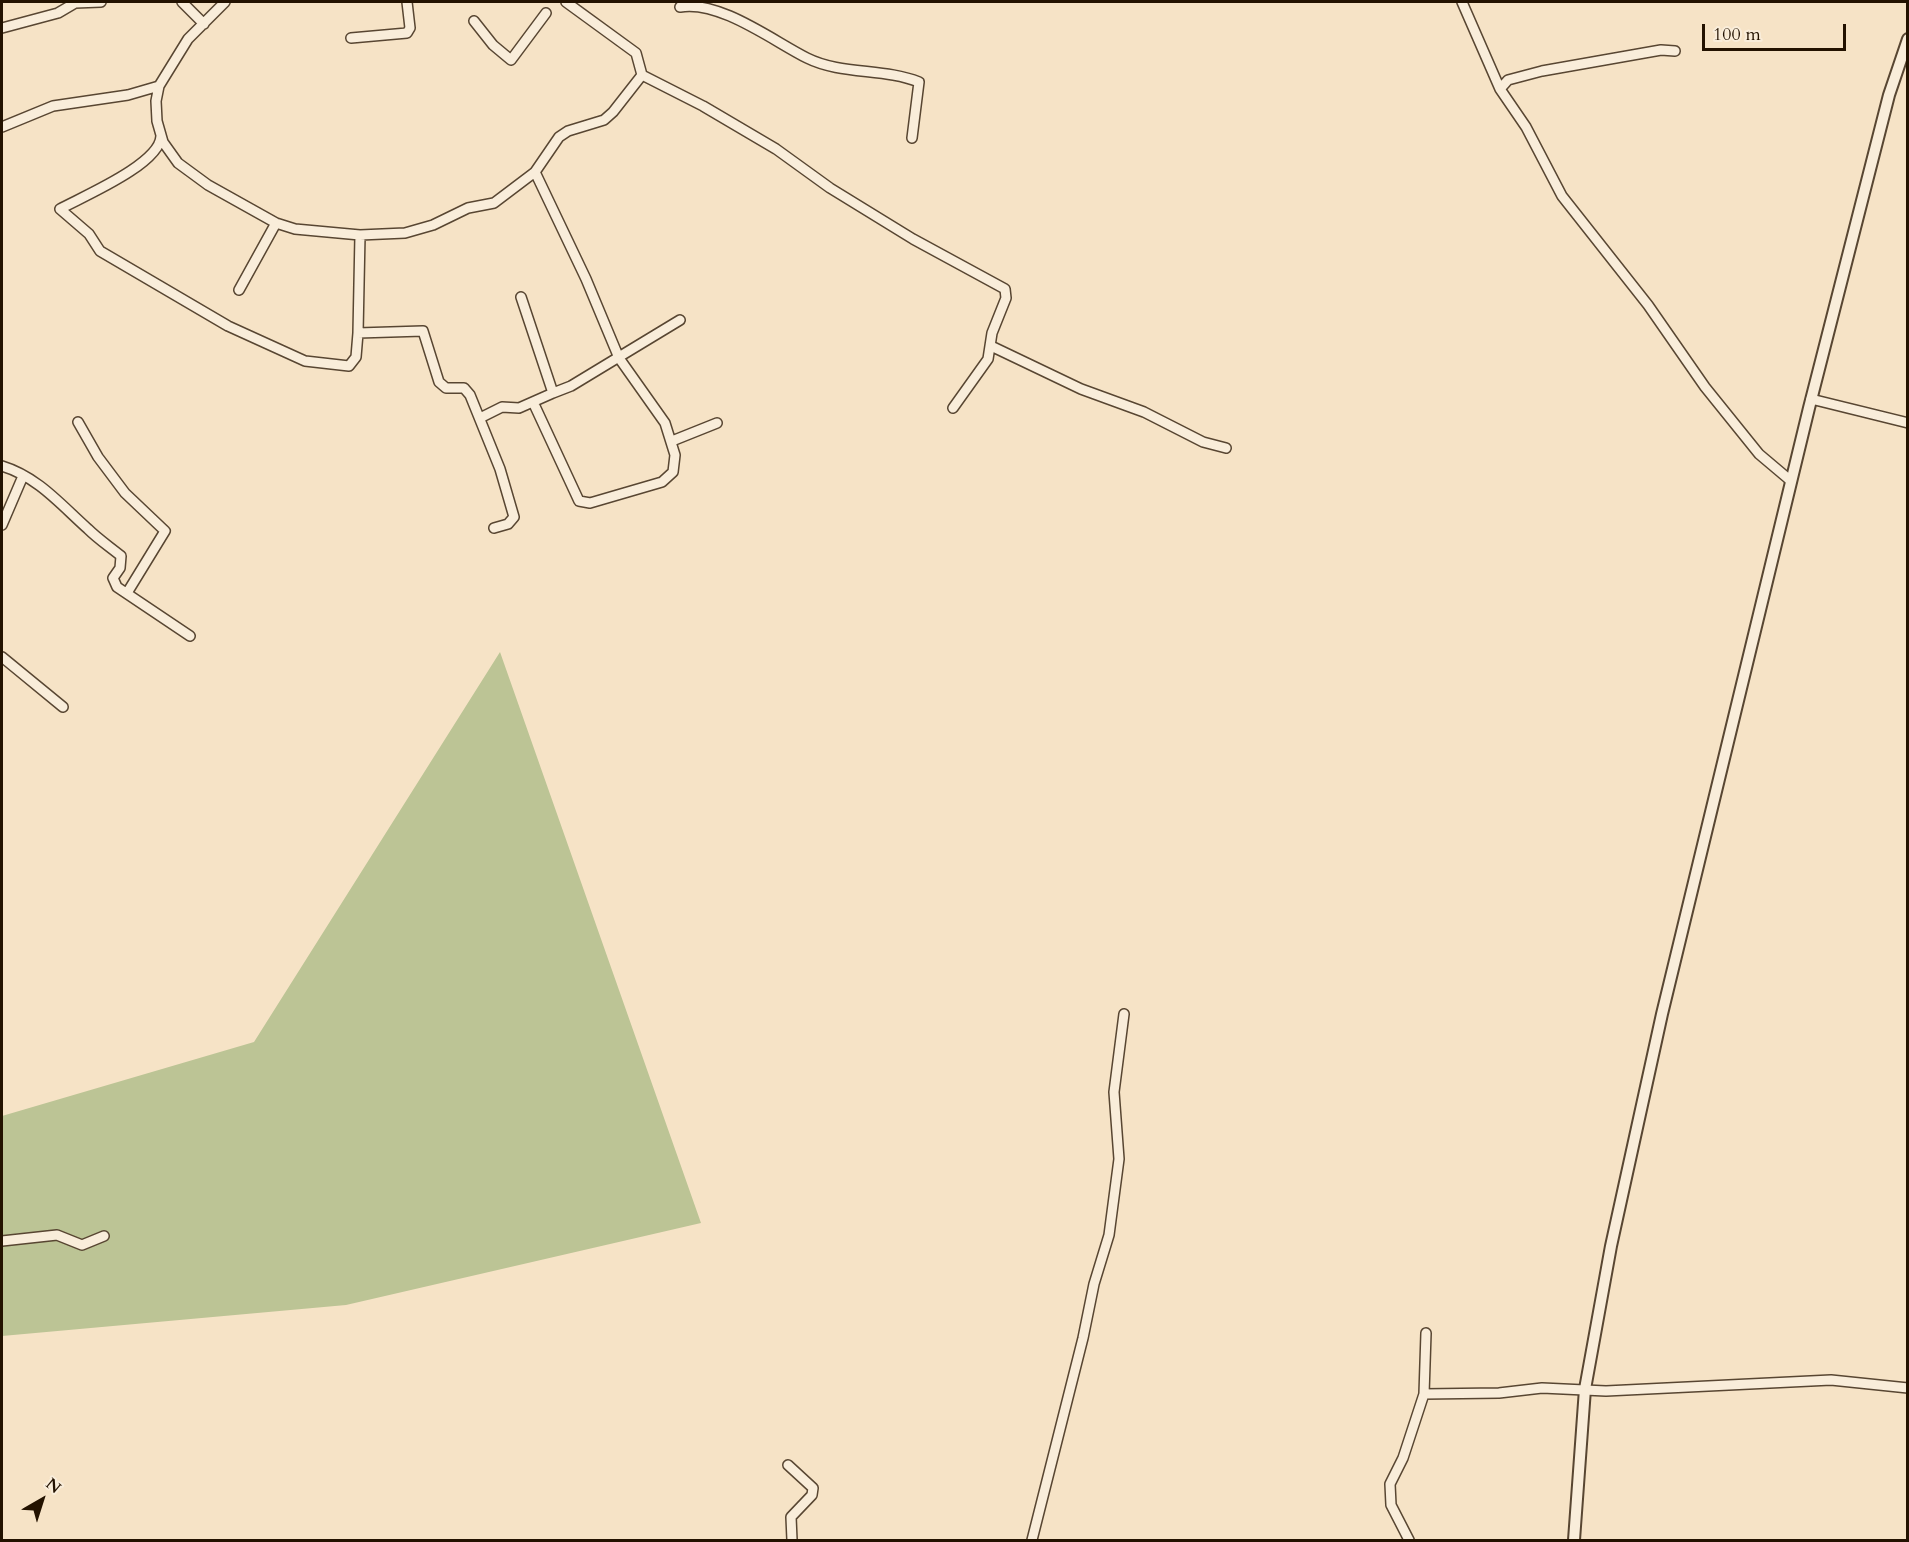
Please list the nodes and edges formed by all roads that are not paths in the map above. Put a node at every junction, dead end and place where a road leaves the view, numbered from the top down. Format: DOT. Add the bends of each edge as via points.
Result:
graph roads {
  1 [pos="74,2"];
  2 [pos="101,2"];
  3 [pos="182,2"];
  4 [pos="225,2"];
  5 [pos="408,2"];
  6 [pos="566,2"];
  7 [pos="1462,2"];
  8 [pos="682,5"];
  9 [pos="546,13"];
  10 [pos="474,21"];
  11 [pos="204,24"];
  12 [pos="2,27"];
  13 [pos="351,38"];
  14 [pos="1908,39"];
  15 [pos="1675,51"];
  16 [pos="642,75"];
  17 [pos="159,86"];
  18 [pos="1500,89"];
  19 [pos="2,127"];
  20 [pos="161,136"];
  21 [pos="912,138"];
  22 [pos="535,172"];
  23 [pos="276,223"];
  24 [pos="360,235"];
  25 [pos="239,290"];
  26 [pos="521,297"];
  27 [pos="680,320"];
  28 [pos="358,333"];
  29 [pos="991,346"];
  30 [pos="619,358"];
  31 [pos="553,393"];
  32 [pos="1811,399"];
  33 [pos="533,402"];
  34 [pos="953,408"];
  35 [pos="480,418"];
  36 [pos="78,422"];
  37 [pos="717,423"];
  38 [pos="1908,423"];
  39 [pos="672,441"];
  40 [pos="1226,448"];
  41 [pos="2,466"];
  42 [pos="23,476"];
  43 [pos="1791,481"];
  44 [pos="2,525"];
  45 [pos="494,528"];
  46 [pos="127,593"];
  47 [pos="190,636"];
  48 [pos="2,657"];
  49 [pos="63,707"];
  50 [pos="1124,1014"];
  51 [pos="104,1236"];
  52 [pos="2,1242"];
  53 [pos="1426,1333"];
  54 [pos="1908,1388"];
  55 [pos="1585,1389"];
  56 [pos="1424,1394"];
  57 [pos="788,1465"];
  58 [pos="792,1540"];
  59 [pos="1032,1540"];
  60 [pos="1409,1540"];
  61 [pos="1574,1540"];
  1 -- 2 [label="street"];
  1 -- 12 [label="street" via="58,13"];
  3 -- 11 [label="street"];
  4 -- 11 [label="street"];
  5 -- 13 [label="street" via="407,33"];
  6 -- 16 [label="street" via="636,53"];
  7 -- 18 [label="street"];
  8 -- 21 [label="street" via="707,4 760,28 810,60 919,82"];
  9 -- 10 [label="street" via="511,60"];
  11 -- 17 [label="street" via="178,52"];
  14 -- 32 [label="street" via="1889,95"];
  15 -- 18 [label="street" via="1660,50 1542,71 1508,80"];
  16 -- 22 [label="street" via="627,97 603,120 559,137"];
  16 -- 29 [label="street" via="776,149 913,239 1005,289 1006,298"];
  17 -- 19 [label="street" via="128,95 53,106"];
  17 -- 20 [label="street" via="156,101"];
  18 -- 43 [label="street" via="1526,127 1562,196 1648,304 1705,387 1759,454"];
  20 -- 23 [label="street" via="178,163 192,174"];
  20 -- 28 [label="street" via="161,144 146,162 60,209 89,234 100,251 228,326 305,361 349,366 356,357"];
  22 -- 24 [label="street" via="494,203 468,207 433,225 405,233"];
  22 -- 30 [label="street"];
  23 -- 24 [label="street" via="312,232"];
  23 -- 25 [label="street"];
  24 -- 28 [label="street"];
  26 -- 31 [label="street"];
  27 -- 30 [label="street"];
  28 -- 35 [label="street" via="423,332 438,382 446,387 464,388"];
  29 -- 34 [label="street" via="988,359"];
  29 -- 40 [label="street" via="1203,442"];
  30 -- 31 [label="street"];
  30 -- 39 [label="street" via="660,412"];
  31 -- 33 [label="street"];
  32 -- 38 [label="street"];
  32 -- 43 [label="street"];
  33 -- 35 [label="street" via="519,408 502,407"];
  33 -- 39 [label="street" via="575,497 584,503 668,478 675,465"];
  35 -- 45 [label="street" via="514,517 508,524"];
  36 -- 46 [label="street" via="125,493 165,531"];
  37 -- 39 [label="street"];
  41 -- 42 [label="street"];
  42 -- 44 [label="street"];
  42 -- 46 [label="street" via="60,500 90,532 121,556 122,563 113,579"];
  43 -- 55 [label="street" via="1662,1014 1611,1246"];
  46 -- 47 [label="street"];
  48 -- 49 [label="street"];
  50 -- 59 [label="street" via="1114,1092 1119,1159 1113,1209"];
  51 -- 52 [label="street" via="82,1245 57,1235"];
  53 -- 56 [label="street"];
  54 -- 55 [label="street" via="1831,1380"];
  55 -- 56 [label="street"];
  55 -- 61 [label="street"];
  56 -- 60 [label="street" via="1390,1484 1391,1505"];
  57 -- 58 [label="street" via="813,1488 812,1495 791,1517"];
}
